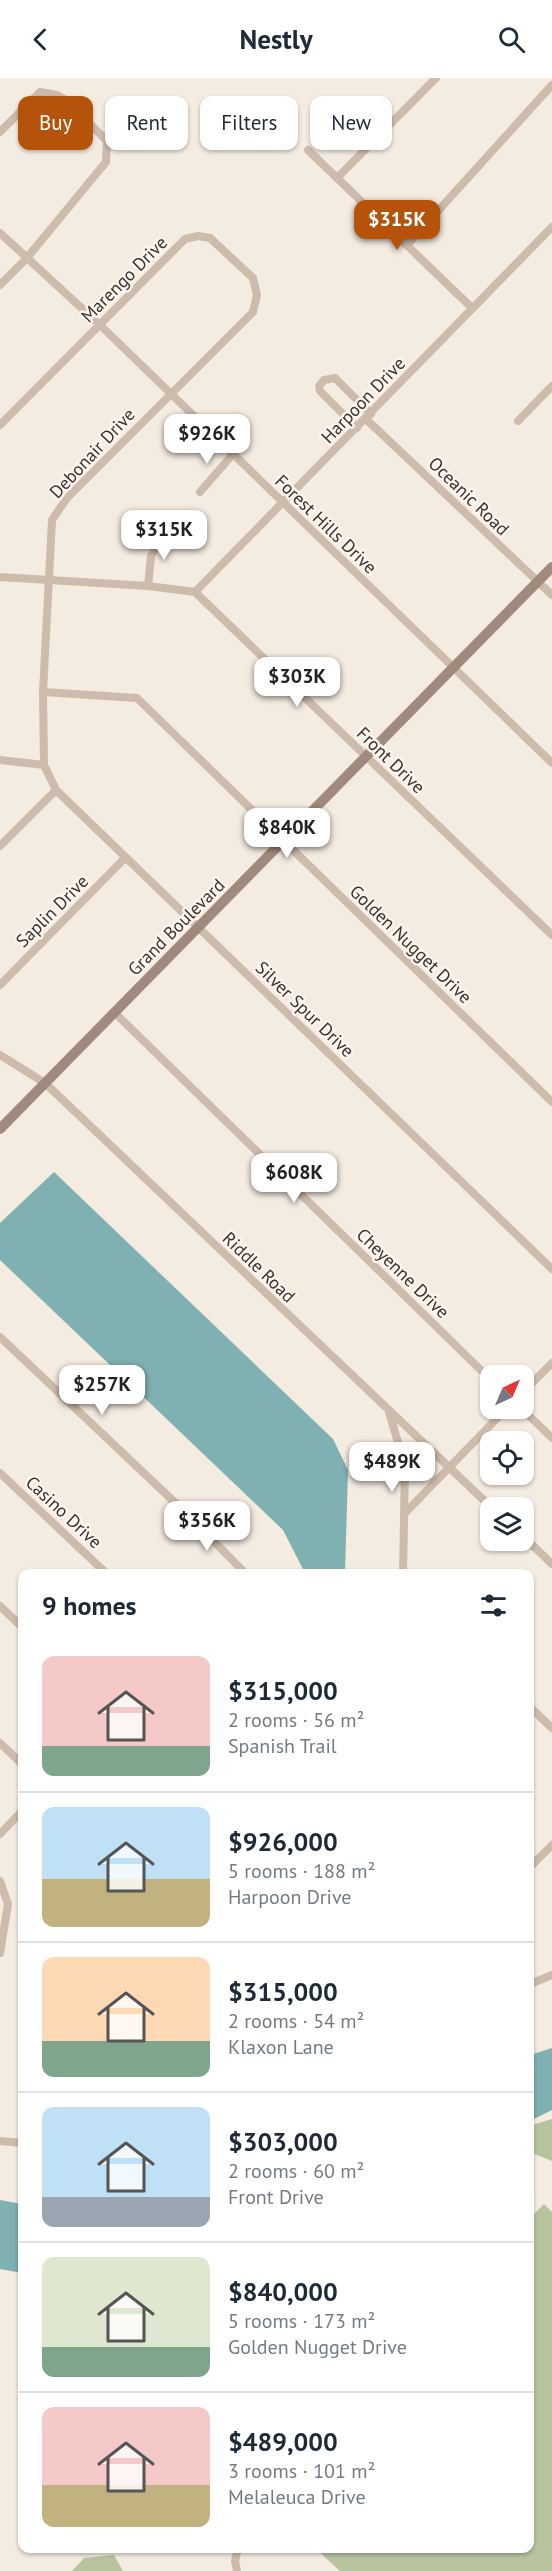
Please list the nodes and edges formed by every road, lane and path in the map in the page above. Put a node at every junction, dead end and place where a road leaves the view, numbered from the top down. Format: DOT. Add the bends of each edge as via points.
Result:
graph roads {
  1 [pos="436,78"];
  2 [pos="552,85"];
  3 [pos="0,132"];
  4 [pos="308,150"];
  5 [pos="338,177"];
  6 [pos="552,227"];
  7 [pos="0,233"];
  8 [pos="408,244"];
  9 [pos="26,259"];
  10 [pos="0,285"];
  11 [pos="472,308"];
  12 [pos="253,312"];
  13 [pos="100,325"];
  14 [pos="552,386"];
  15 [pos="170,394"];
  16 [pos="369,416"];
  17 [pos="518,421"];
  18 [pos="0,425"];
  19 [pos="357,428"];
  20 [pos="233,454"];
  21 [pos="200,492"];
  22 [pos="283,503"];
  23 [pos="166,530"];
  24 [pos="552,567"];
  25 [pos="0,577"];
  26 [pos="48,580"];
  27 [pos="537,582"];
  28 [pos="148,586"];
  29 [pos="195,592"];
  30 [pos="552,595"];
  31 [pos="453,665"];
  32 [pos="43,692"];
  33 [pos="365,756"];
  34 [pos="0,760"];
  35 [pos="552,763"];
  36 [pos="44,765"];
  37 [pos="56,790"];
  38 [pos="284,841"];
  39 [pos="0,846"];
  40 [pos="125,858"];
  41 [pos="200,928"];
  42 [pos="552,934"];
  43 [pos="0,985"];
  44 [pos="114,1012"];
  45 [pos="0,1055"];
  46 [pos="45,1083"];
  47 [pos="552,1102"];
  48 [pos="0,1130"];
  49 [pos="552,1269"];
  50 [pos="0,1338"];
  51 [pos="552,1363"];
  52 [pos="480,1369"];
  53 [pos="534,1381"];
  54 [pos="389,1410"];
  55 [pos="497,1419"];
  56 [pos="532,1419"];
  57 [pos="552,1438"];
  58 [pos="451,1469"];
  59 [pos="0,1473"];
  60 [pos="480,1497"];
  61 [pos="404,1514"];
  62 [pos="534,1547"];
  63 [pos="552,1564"];
  64 [pos="102,1569"];
  65 [pos="241,1569"];
  66 [pos="403,1569"];
  67 [pos="0,1606"];
  68 [pos="18,1623"];
  69 [pos="534,1711"];
  70 [pos="552,1728"];
  71 [pos="0,1743"];
  72 [pos="18,1760"];
  73 [pos="18,1815"];
  74 [pos="0,1834"];
  75 [pos="552,1845"];
  76 [pos="534,1863"];
  77 [pos="0,1881"];
  78 [pos="0,1953"];
  79 [pos="552,1975"];
  80 [pos="534,1982"];
  81 [pos="0,2141"];
  82 [pos="18,2143"];
  83 [pos="237,2553"];
  84 [pos="237,2571"];
  1 -- 5 [label="street"];
  2 -- 8 [label="street"];
  3 -- 9 [label="street" via="40,92 57,94 67,101 107,141 106,162"];
  4 -- 5 [label="street"];
  5 -- 8 [label="street"];
  6 -- 11 [label="street, Harpoon Drive"];
  7 -- 9 [label="street, Forest Hills Drive"];
  8 -- 11 [label="street"];
  9 -- 10 [label="street"];
  9 -- 13 [label="street, Forest Hills Drive"];
  11 -- 16 [label="street, Harpoon Drive"];
  12 -- 13 [label="street, Marengo Drive" via="258,295 253,278 210,238 198,236 185,239"];
  12 -- 15 [label="street, Debonair Drive"];
  13 -- 15 [label="street, Forest Hills Drive"];
  13 -- 18 [label="street, Marengo Drive"];
  14 -- 17 [label="street"];
  15 -- 20 [label="street, Forest Hills Drive"];
  15 -- 26 [label="street, Debonair Drive" via="67,498 52,520"];
  16 -- 19 [label="street, Harpoon Drive"];
  16 -- 19 [label="street, Oceanic Road" via="335,378 324,380 320,391"];
  16 -- 27 [label="street, Oceanic Road"];
  19 -- 22 [label="street, Harpoon Drive"];
  20 -- 21 [label="street"];
  20 -- 22 [label="street, Forest Hills Drive"];
  22 -- 29 [label="street, Harpoon Drive"];
  22 -- 31 [label="street, Forest Hills Drive"];
  23 -- 28 [label="street" via="151,556"];
  24 -- 27 [label="street, Grand Boulevard"];
  25 -- 26 [label="street"];
  26 -- 28 [label="street"];
  26 -- 32 [label="street, Debonair Drive"];
  27 -- 30 [label="street, Oceanic Road"];
  27 -- 31 [label="street, Grand Boulevard"];
  28 -- 29 [label="street"];
  29 -- 33 [label="street, Front Drive"];
  31 -- 33 [label="street, Grand Boulevard"];
  31 -- 35 [label="street, Forest Hills Drive"];
  32 -- 36 [label="street, Debonair Drive"];
  32 -- 38 [label="street, Golden Nugget Drive" via="136,698"];
  33 -- 38 [label="street, Grand Boulevard"];
  33 -- 42 [label="street, Front Drive"];
  34 -- 36 [label="street"];
  36 -- 37 [label="street, Silver Spur Drive"];
  37 -- 39 [label="street"];
  37 -- 40 [label="street, Silver Spur Drive"];
  38 -- 41 [label="street, Grand Boulevard"];
  38 -- 47 [label="street, Golden Nugget Drive"];
  40 -- 41 [label="street, Silver Spur Drive"];
  40 -- 43 [label="street, Saplin Drive"];
  41 -- 44 [label="street, Grand Boulevard"];
  41 -- 49 [label="street, Silver Spur Drive"];
  44 -- 46 [label="street, Grand Boulevard"];
  44 -- 52 [label="street, Cheyenne Drive"];
  45 -- 46 [label="street, Riddle Road"];
  46 -- 48 [label="street, Grand Boulevard"];
  46 -- 54 [label="street, Riddle Road"];
  50 -- 65 [label="street"];
  51 -- 53 [label="street"];
  54 -- 58 [label="street, Riddle Road"];
  54 -- 61 [label="street" via="405,1466"];
  55 -- 58 [label="street"];
  56 -- 57 [label="street"];
  58 -- 60 [label="street, Riddle Road"];
  58 -- 61 [label="street"];
  59 -- 64 [label="street, Casino Drive"];
  61 -- 66 [label="street"];
  62 -- 63 [label="street"];
  67 -- 68 [label="street"];
  69 -- 70 [label="street"];
  71 -- 72 [label="street"];
  73 -- 74 [label="street"];
  75 -- 76 [label="street"];
  77 -- 78 [label="street" via="8,1904"];
  79 -- 80 [label="street"];
  81 -- 82 [label="street"];
  83 -- 84 [label="street"];
}
